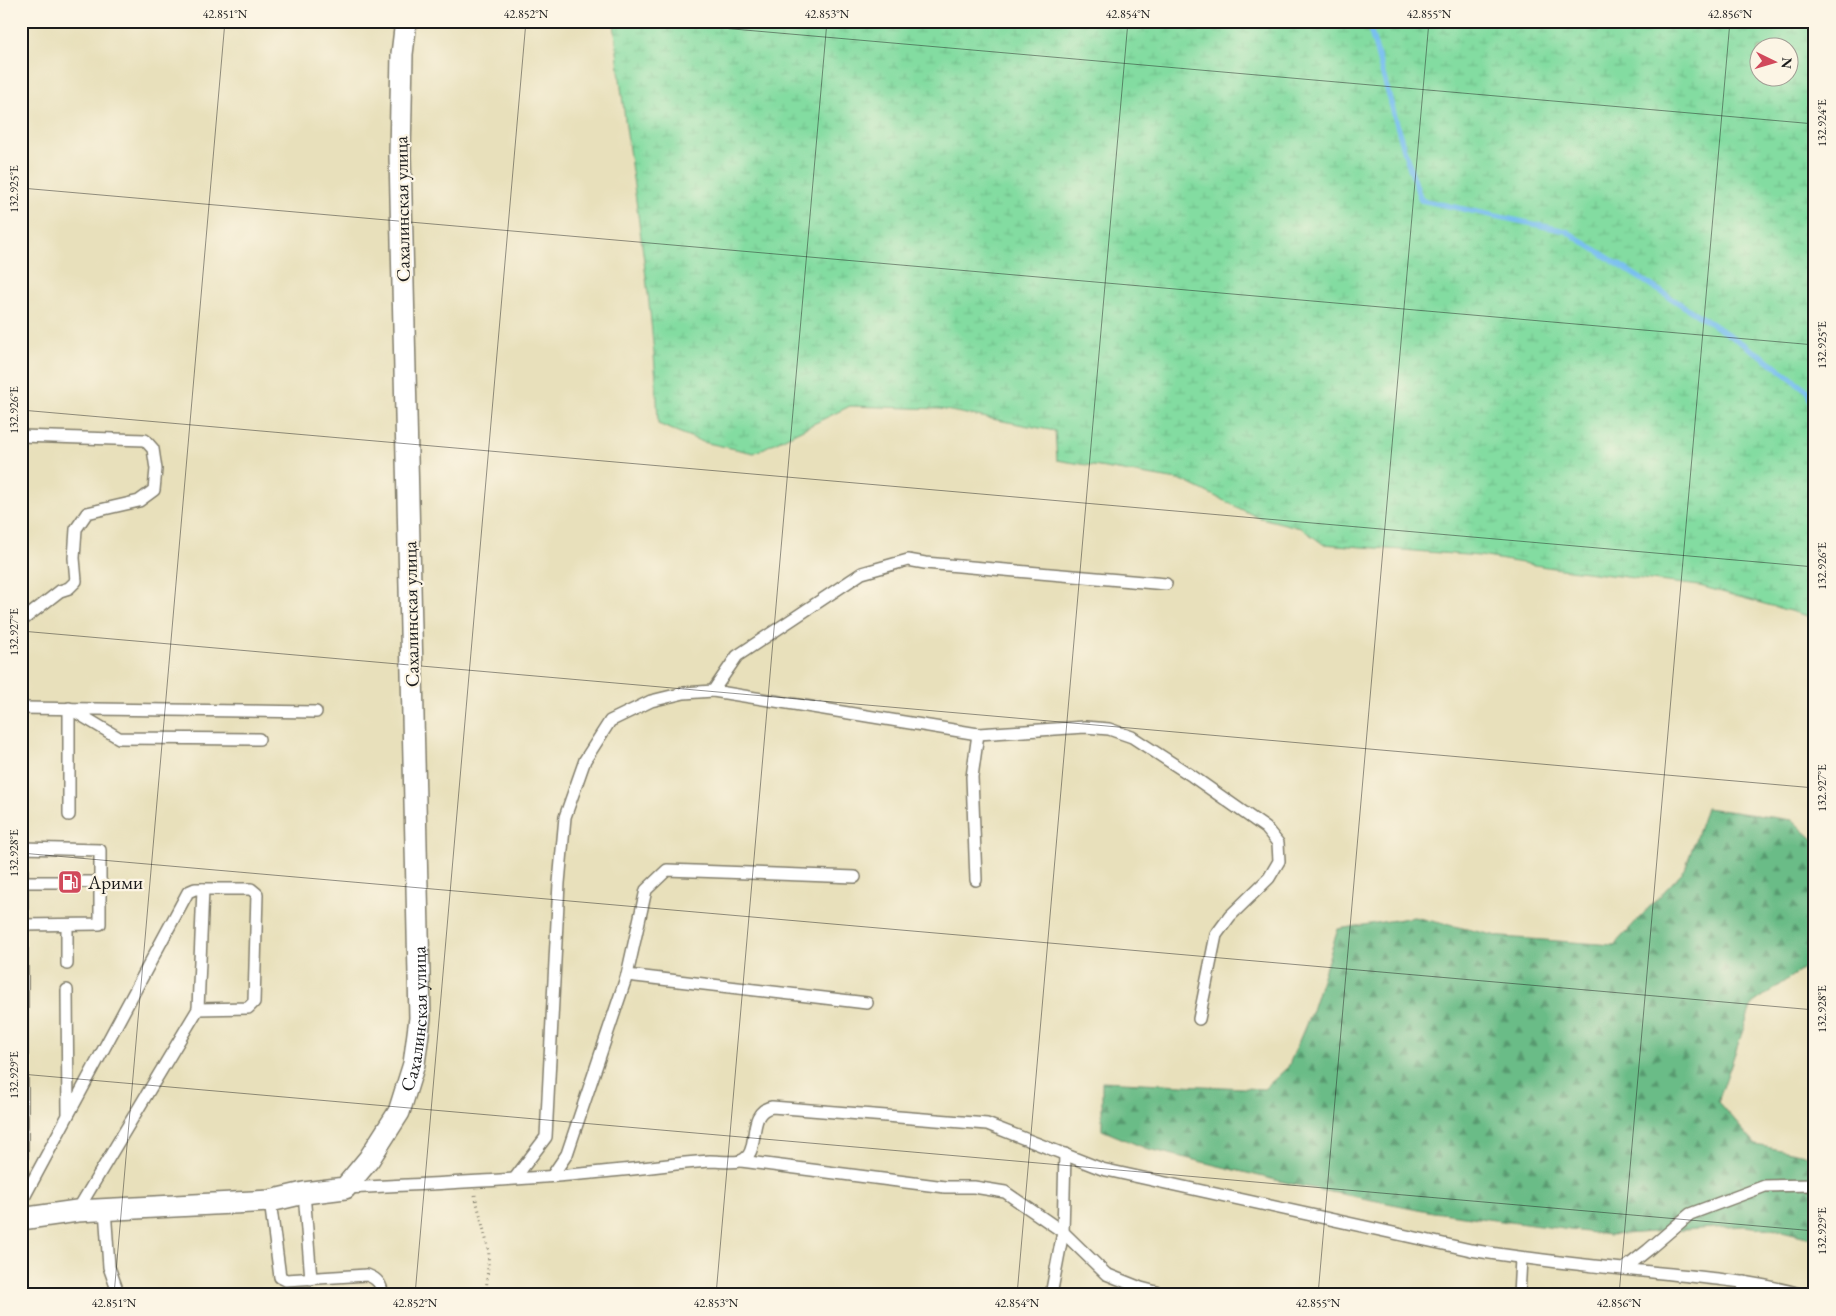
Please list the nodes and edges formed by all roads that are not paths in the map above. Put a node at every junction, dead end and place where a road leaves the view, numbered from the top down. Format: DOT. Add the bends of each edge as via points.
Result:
graph roads {
  1 [pos="406,21"];
  2 [pos="21,436"];
  3 [pos="1166,584"];
  4 [pos="21,619"];
  5 [pos="713,691"];
  6 [pos="21,708"];
  7 [pos="69,708"];
  8 [pos="316,712"];
  9 [pos="978,734"];
  10 [pos="259,738"];
  11 [pos="68,815"];
  12 [pos="22,848"];
  13 [pos="855,877"];
  14 [pos="976,880"];
  15 [pos="22,882"];
  16 [pos="101,882"];
  17 [pos="203,889"];
  18 [pos="22,925"];
  19 [pos="67,925"];
  20 [pos="67,964"];
  21 [pos="627,975"];
  22 [pos="67,990"];
  23 [pos="867,1003"];
  24 [pos="198,1009"];
  25 [pos="1199,1019"];
  26 [pos="68,1116"];
  27 [pos="1065,1154"];
  28 [pos="741,1161"];
  29 [pos="552,1176"];
  30 [pos="515,1178"];
  31 [pos="1815,1185"];
  32 [pos="345,1188"];
  33 [pos="304,1193"];
  34 [pos="270,1201"];
  35 [pos="105,1209"];
  36 [pos="77,1211"];
  37 [pos="22,1213"];
  38 [pos="1063,1232"];
  39 [pos="1521,1259"];
  40 [pos="1624,1269"];
  41 [pos="311,1279"];
  42 [pos="1745,1282"];
  43 [pos="119,1295"];
  44 [pos="383,1295"];
  45 [pos="1051,1295"];
  46 [pos="1168,1295"];
  47 [pos="1519,1295"];
  48 [pos="1742,1295"];
  49 [pos="1803,1295"];
  1 -- 32 [label="street, Сахалинская улица" via="402,54 400,155 420,1018 414,1064 399,1112 369,1159"];
  2 -- 4 [label="lane" via="145,440 153,449 156,469 154,490 139,501 87,513 76,528 76,580"];
  3 -- 5 [label="lane" via="908,560 862,573 737,656"];
  5 -- 9 [label="lane"];
  5 -- 30 [label="lane" via="684,693 651,701 610,721 585,760 565,817 546,1137"];
  6 -- 7 [label="lane"];
  7 -- 8 [label="lane"];
  7 -- 10 [label="lane" via="119,738"];
  7 -- 11 [label="lane"];
  9 -- 14 [label="lane" via="972,777"];
  9 -- 25 [label="lane" via="1084,727 1125,734 1266,828 1278,843 1279,861 1269,878 1230,916 1216,935"];
  12 -- 15 [label="lane"];
  12 -- 16 [label="lane" via="100,850"];
  13 -- 21 [label="lane" via="668,870 646,890"];
  15 -- 16 [label="lane"];
  15 -- 18 [label="lane"];
  16 -- 19 [label="lane" via="100,924"];
  17 -- 24 [label="lane"];
  17 -- 24 [label="lane" via="251,889 257,894 254,1002 248,1008"];
  17 -- 26 [label="lane" via="188,892"];
  18 -- 19 [label="lane"];
  18 -- 37 [label="lane"];
  19 -- 20 [label="lane"];
  21 -- 23 [label="lane"];
  21 -- 29 [label="lane" via="567,1154"];
  22 -- 26 [label="lane"];
  24 -- 36 [label="lane"];
  26 -- 37 [label="lane"];
  27 -- 28 [label="lane" via="987,1124 772,1107 764,1108 758,1114 750,1151"];
  27 -- 38 [label="lane"];
  27 -- 39 [label="lane" via="1102,1169"];
  28 -- 29 [label="lane" via="696,1162"];
  28 -- 38 [label="lane" via="1005,1192"];
  29 -- 30 [label="lane"];
  30 -- 32 [label="lane"];
  31 -- 40 [label="lane" via="1764,1186 1690,1214"];
  32 -- 33 [label="street"];
  33 -- 34 [label="street"];
  33 -- 41 [label="lane"];
  34 -- 35 [label="street"];
  34 -- 41 [label="lane" via="280,1277 286,1280"];
  35 -- 36 [label="street"];
  35 -- 43 [label="lane" via="109,1267"];
  36 -- 37 [label="street"];
  38 -- 45 [label="lane"];
  38 -- 46 [label="lane" via="1106,1274"];
  39 -- 40 [label="lane"];
  39 -- 47 [label="lane"];
  40 -- 42 [label="lane"];
  41 -- 44 [label="lane" via="367,1275 376,1278"];
  42 -- 48 [label="lane"];
  42 -- 49 [label="lane"];
}
